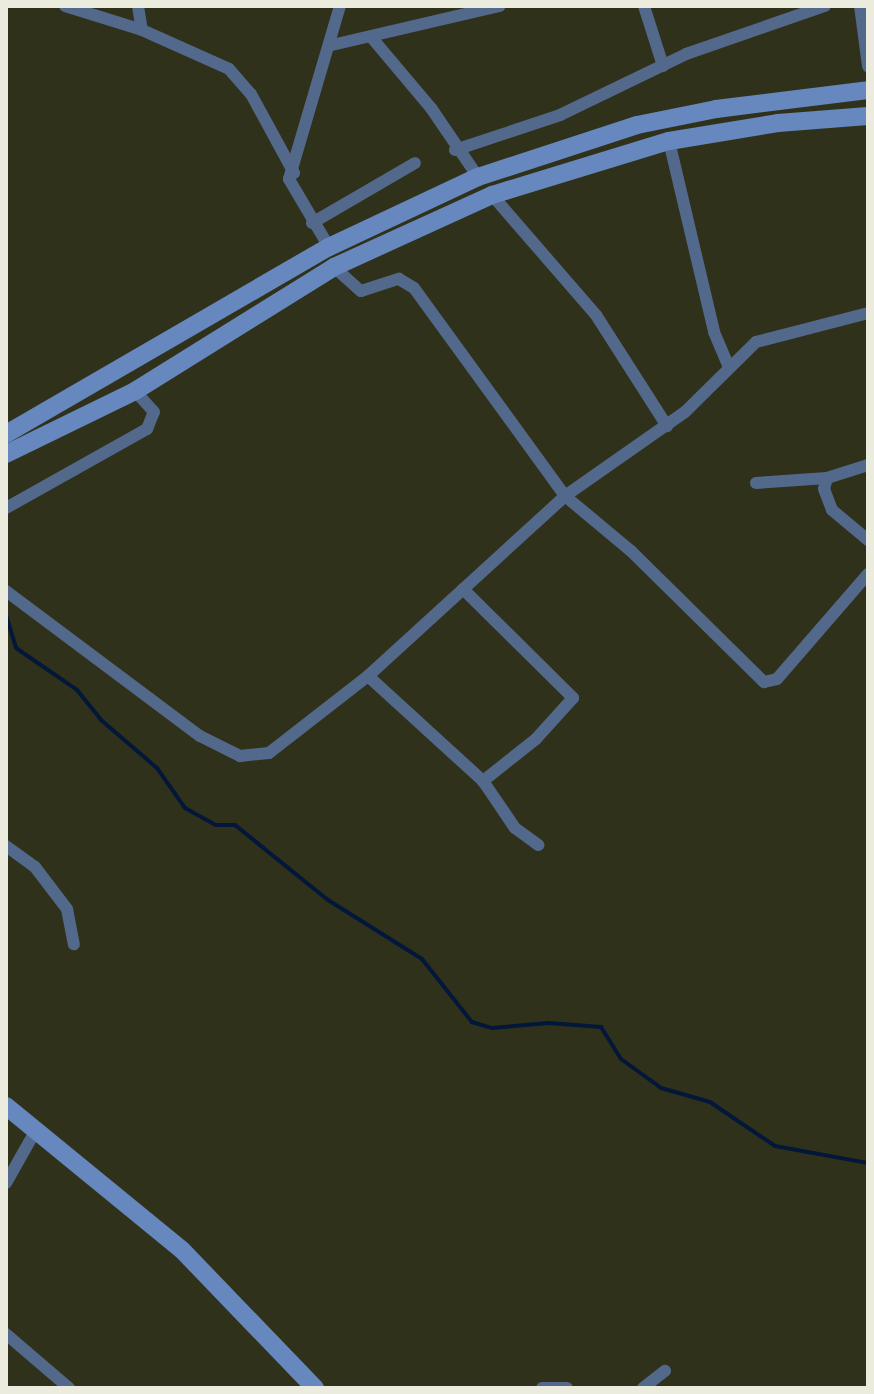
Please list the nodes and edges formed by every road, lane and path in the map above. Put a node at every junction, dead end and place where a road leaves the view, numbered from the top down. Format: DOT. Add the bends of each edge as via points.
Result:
graph roads {
  1 [pos="65,6"];
  2 [pos="138,6"];
  3 [pos="340,6"];
  4 [pos="500,6"];
  5 [pos="644,6"];
  6 [pos="825,6"];
  7 [pos="860,6"];
  8 [pos="142,30"];
  9 [pos="372,38"];
  10 [pos="332,45"];
  11 [pos="663,66"];
  12 [pos="868,66"];
  13 [pos="868,90"];
  14 [pos="868,116"];
  15 [pos="669,141"];
  16 [pos="455,150"];
  17 [pos="415,163"];
  18 [pos="294,173"];
  19 [pos="478,177"];
  20 [pos="492,195"];
  21 [pos="312,223"];
  22 [pos="329,247"];
  23 [pos="334,267"];
  24 [pos="868,313"];
  25 [pos="728,365"];
  26 [pos="135,391"];
  27 [pos="667,426"];
  28 [pos="6,434"];
  29 [pos="6,454"];
  30 [pos="868,465"];
  31 [pos="827,478"];
  32 [pos="756,483"];
  33 [pos="565,496"];
  34 [pos="6,508"];
  35 [pos="868,540"];
  36 [pos="868,574"];
  37 [pos="463,589"];
  38 [pos="6,591"];
  39 [pos="368,676"];
  40 [pos="483,781"];
  41 [pos="538,845"];
  42 [pos="6,846"];
  43 [pos="74,944"];
  44 [pos="6,1106"];
  45 [pos="36,1130"];
  46 [pos="6,1183"];
  47 [pos="6,1334"];
  48 [pos="665,1371"];
  49 [pos="69,1388"];
  50 [pos="315,1388"];
  51 [pos="542,1388"];
  52 [pos="567,1388"];
  53 [pos="643,1388"];
  1 -- 8 [label="street"];
  2 -- 8 [label="street"];
  3 -- 10 [label="street"];
  4 -- 9 [label="street"];
  5 -- 11 [label="street"];
  6 -- 11 [label="street"];
  7 -- 12 [label="street"];
  8 -- 18 [label="street" via="229,69 251,94"];
  9 -- 10 [label="street"];
  9 -- 16 [label="street" via="431,108"];
  10 -- 18 [label="street"];
  11 -- 16 [label="street" via="560,115"];
  13 -- 19 [label="main road" via="637,125"];
  14 -- 15 [label="main road" via="778,123"];
  15 -- 20 [label="main road"];
  15 -- 25 [label="street" via="714,332"];
  16 -- 19 [label="street"];
  17 -- 21 [label="street"];
  18 -- 21 [label="street" via="289,179"];
  19 -- 22 [label="main road"];
  20 -- 23 [label="main road"];
  20 -- 27 [label="street" via="596,315"];
  21 -- 22 [label="street"];
  22 -- 28 [label="main road"];
  23 -- 26 [label="main road"];
  23 -- 33 [label="street" via="361,291 399,279 414,288"];
  24 -- 25 [label="street" via="776,333"];
  25 -- 27 [label="street"];
  26 -- 29 [label="main road"];
  26 -- 34 [label="street" via="154,412 147,429"];
  27 -- 33 [label="street"];
  30 -- 31 [label="street"];
  31 -- 32 [label="street"];
  31 -- 35 [label="street" via="824,489 832,510"];
  33 -- 36 [label="street" via="631,551 764,682 777,679"];
  33 -- 37 [label="street"];
  37 -- 39 [label="street"];
  37 -- 40 [label="street" via="573,698 536,739"];
  38 -- 39 [label="street" via="200,736 240,756 269,753"];
  39 -- 40 [label="street"];
  40 -- 41 [label="street" via="515,828"];
  42 -- 43 [label="street" via="35,867 67,909"];
  44 -- 45 [label="main road"];
  45 -- 46 [label="street"];
  45 -- 50 [label="main road" via="182,1250"];
  47 -- 49 [label="street"];
  48 -- 53 [label="street"];
  51 -- 52 [label="street"];
}
